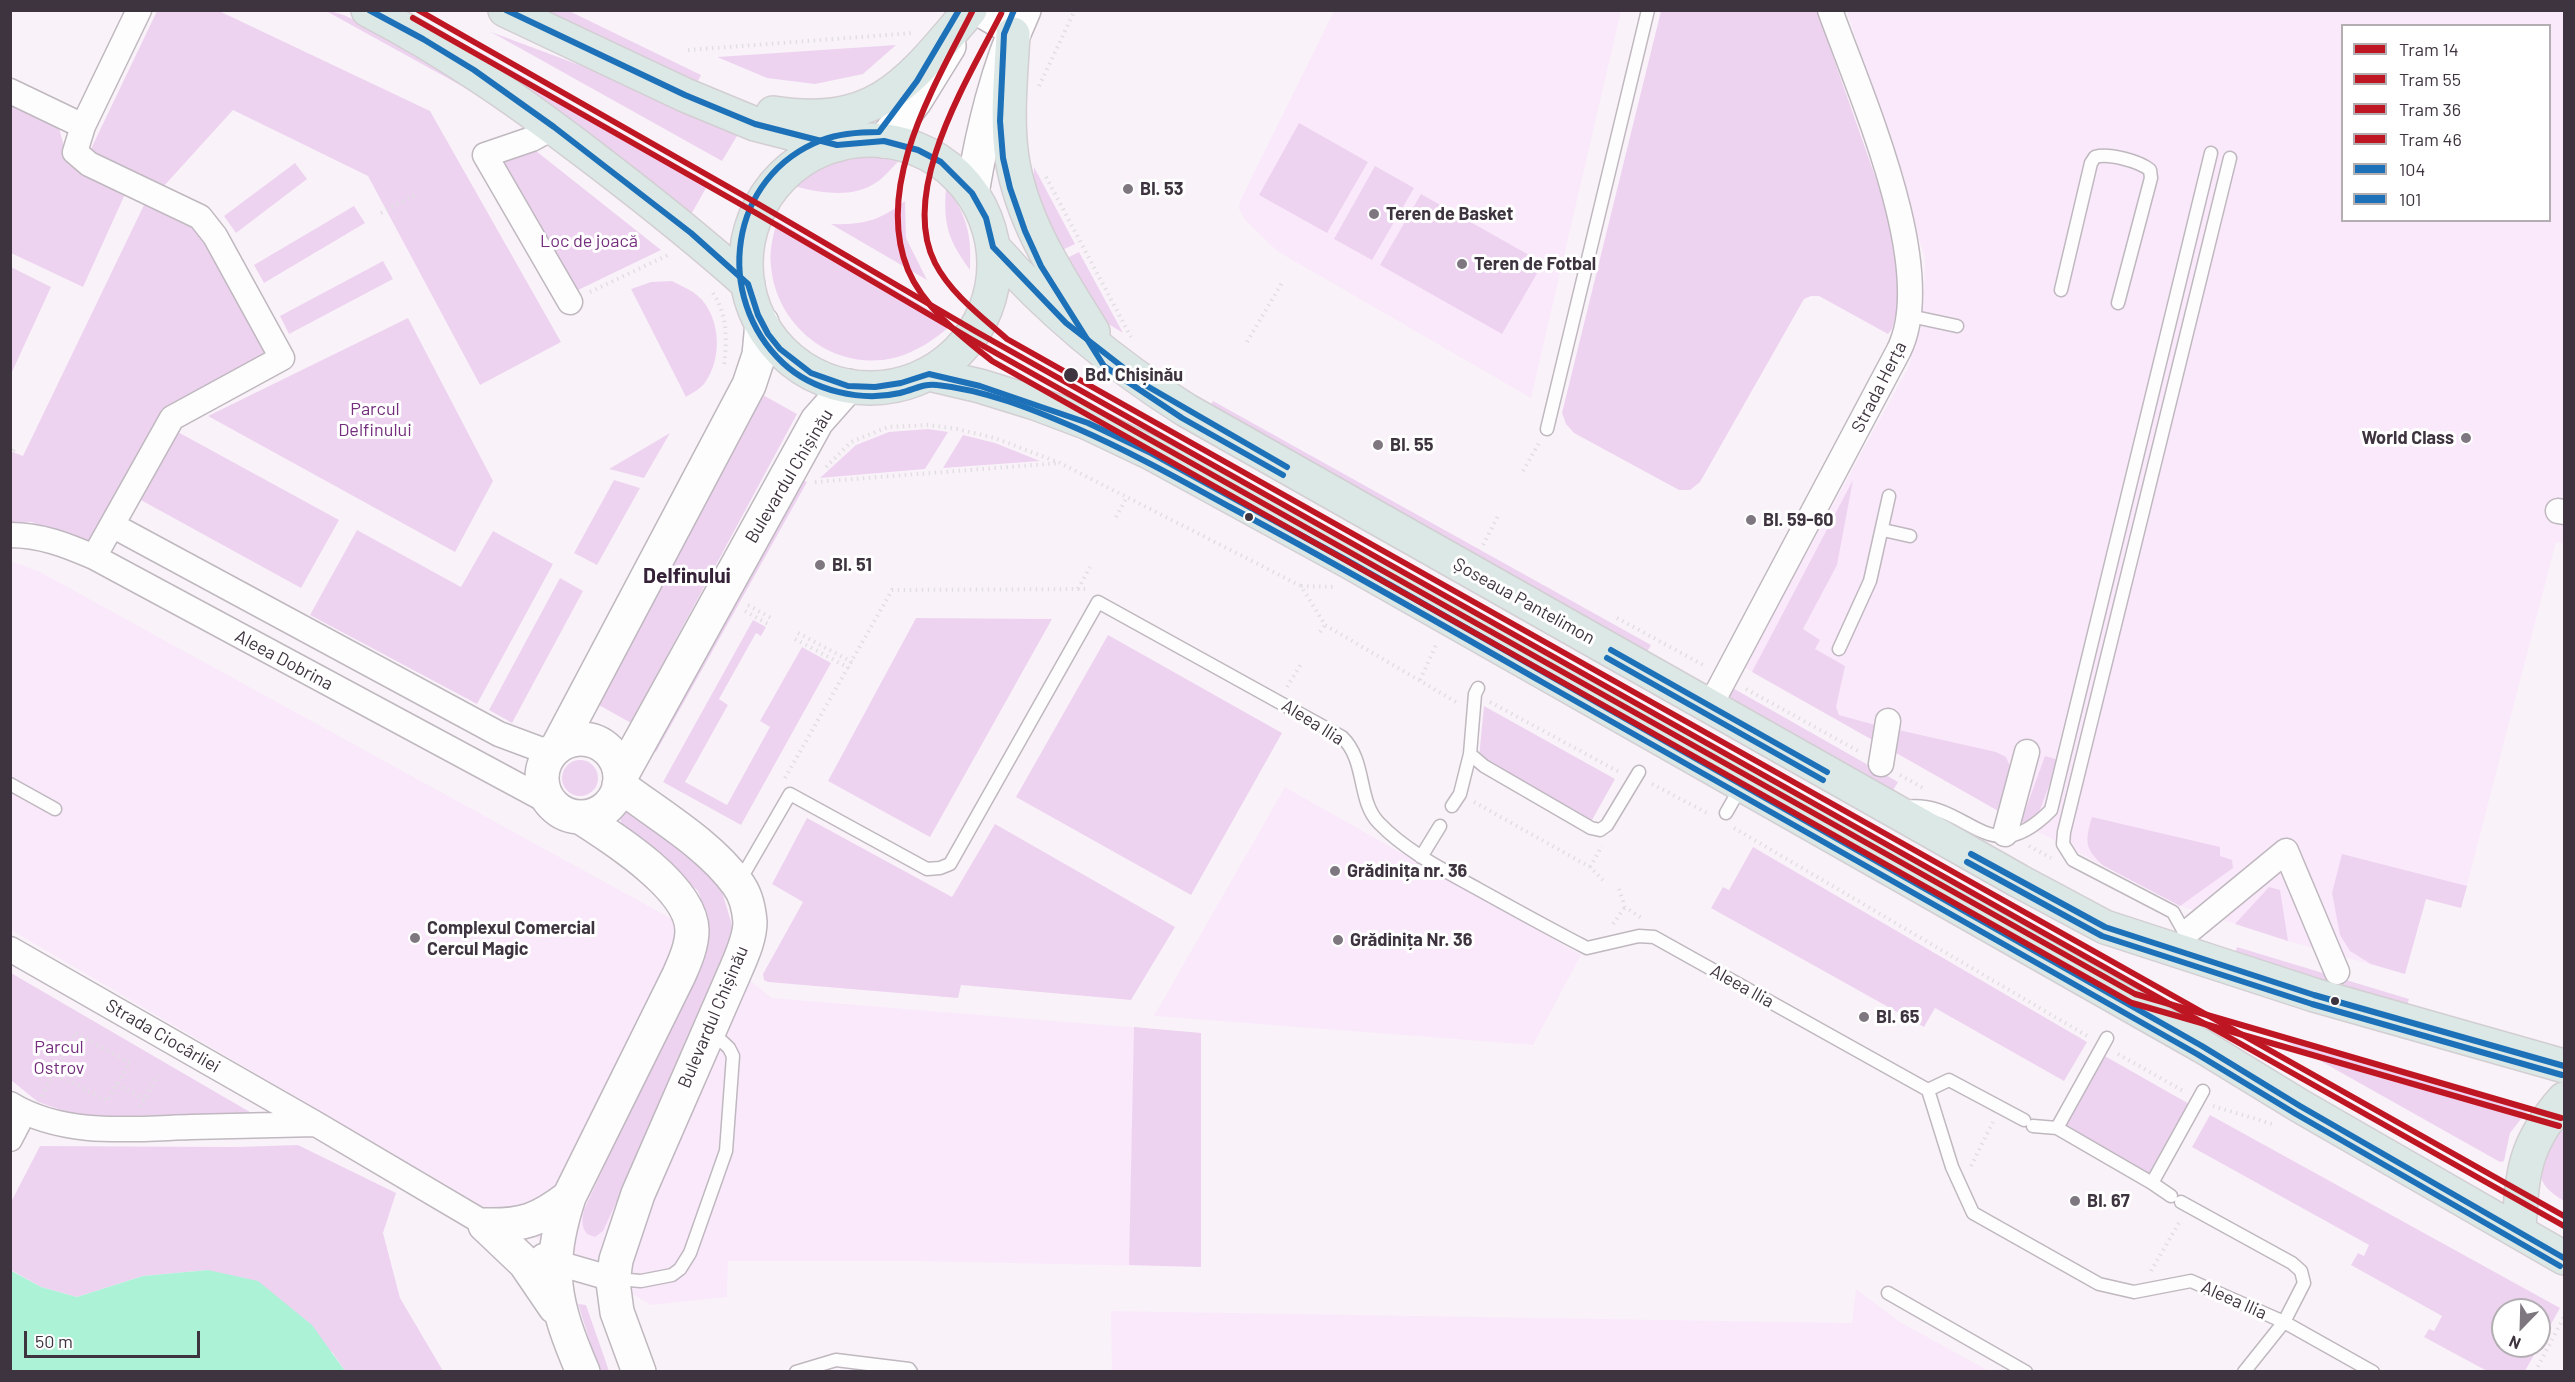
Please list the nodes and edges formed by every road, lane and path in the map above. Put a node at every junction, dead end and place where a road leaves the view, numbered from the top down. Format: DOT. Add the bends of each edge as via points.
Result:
graph roads {
  1 [pos="139,10"];
  2 [pos="368,10"];
  3 [pos="505,10"];
  4 [pos="971,10"];
  5 [pos="1075,10"];
  6 [pos="1648,10"];
  7 [pos="1830,10"];
  8 [pos="1019,22"];
  9 [pos="922,32"];
  10 [pos="688,50"];
  11 [pos="10,91"];
  12 [pos="685,94"];
  13 [pos="1034,96"];
  14 [pos="82,126"];
  15 [pos="554,127"];
  16 [pos="884,141"];
  17 [pos="837,145"];
  18 [pos="2211,153"];
  19 [pos="2230,158"];
  20 [pos="1043,170"];
  21 [pos="972,192"];
  22 [pos="416,195"];
  23 [pos="381,213"];
  24 [pos="691,233"];
  25 [pos="993,247"];
  26 [pos="1283,281"];
  27 [pos="748,284"];
  28 [pos="2061,290"];
  29 [pos="711,291"];
  30 [pos="570,302"];
  31 [pos="2118,303"];
  32 [pos="1910,316"];
  33 [pos="762,323"];
  34 [pos="1957,326"];
  35 [pos="1247,342"];
  36 [pos="1122,351"];
  37 [pos="929,374"];
  38 [pos="749,385"];
  39 [pos="848,386"];
  40 [pos="1546,429"];
  41 [pos="16,446"];
  42 [pos="10,456"];
  43 [pos="1060,463"];
  44 [pos="1523,471"];
  45 [pos="1889,496"];
  46 [pos="1127,497"];
  47 [pos="1498,516"];
  48 [pos="1116,517"];
  49 [pos="112,525"];
  50 [pos="1883,530"];
  51 [pos="10,535"];
  52 [pos="1910,536"];
  53 [pos="1493,550"];
  54 [pos="94,557"];
  55 [pos="1090,567"];
  56 [pos="742,602"];
  57 [pos="739,608"];
  58 [pos="1608,614"];
  59 [pos="771,618"];
  60 [pos="768,624"];
  61 [pos="1325,625"];
  62 [pos="1320,632"];
  63 [pos="798,633"];
  64 [pos="1440,638"];
  65 [pos="795,639"];
  66 [pos="1839,649"];
  67 [pos="852,662"];
  68 [pos="1301,664"];
  69 [pos="849,668"];
  70 [pos="1725,677"];
  71 [pos="1420,680"];
  72 [pos="1477,691"];
  73 [pos="1284,693"];
  74 [pos="1710,706"];
  75 [pos="1456,713"];
  76 [pos="1888,721"];
  77 [pos="554,750"];
  78 [pos="2027,752"];
  79 [pos="1470,754"];
  80 [pos="1881,764"];
  81 [pos="1637,775"];
  82 [pos="620,781"];
  83 [pos="10,784"];
  84 [pos="779,788"];
  85 [pos="1472,801"];
  86 [pos="1452,806"];
  87 [pos="1729,806"];
  88 [pos="1698,807"];
  89 [pos="55,809"];
  90 [pos="1891,809"];
  91 [pos="565,810"];
  92 [pos="1729,825"];
  93 [pos="1440,826"];
  94 [pos="2005,834"];
  95 [pos="1421,857"];
  96 [pos="1603,880"];
  97 [pos="738,884"];
  98 [pos="2193,944"];
  99 [pos="10,949"];
  100 [pos="2337,972"];
  101 [pos="709,1029"];
  102 [pos="2105,1042"];
  103 [pos="2565,1066"];
  104 [pos="54,1073"];
  105 [pos="158,1075"];
  106 [pos="117,1084"];
  107 [pos="1928,1090"];
  108 [pos="2200,1096"];
  109 [pos="144,1099"];
  110 [pos="2565,1099"];
  111 [pos="22,1110"];
  112 [pos="1998,1112"];
  113 [pos="316,1124"];
  114 [pos="2057,1128"];
  115 [pos="127,1129"];
  116 [pos="10,1139"];
  117 [pos="1969,1170"];
  118 [pos="2152,1184"];
  119 [pos="569,1197"];
  120 [pos="2179,1203"];
  121 [pos="485,1224"];
  122 [pos="2519,1230"];
  123 [pos="2565,1258"];
  124 [pos="554,1262"];
  125 [pos="2149,1274"];
  126 [pos="614,1279"];
  127 [pos="1888,1293"];
  128 [pos="2565,1317"];
  129 [pos="2284,1322"];
  130 [pos="564,1327"];
  131 [pos="583,1371"];
  132 [pos="639,1371"];
  133 [pos="796,1371"];
  134 [pos="911,1371"];
  135 [pos="2026,1371"];
  136 [pos="2244,1371"];
  137 [pos="2373,1371"];
  138 [pos="2535,1371"];
  1 -- 14 [label="street"];
  2 -- 15 [label="main road" via="474,70"];
  3 -- 12 [label="main road"];
  4 -- 8 [label="street"];
  4 -- 12 [label="main road" via="895,90 847,114 789,116"];
  4 -- 16 [label="main road" via="915,101"];
  5 -- 13 [label="path"];
  6 -- 40 [label="lane"];
  7 -- 32 [label="street, Strada Herța" via="1889,176 1904,235 1911,282"];
  8 -- 21 [label="main road" via="986,118"];
  8 -- 36 [label="main road" via="1009,121 1018,185 1049,261"];
  9 -- 10 [label="path"];
  11 -- 14 [label="street"];
  12 -- 17 [label="main road" via="755,124"];
  14 -- 49 [label="street" via="75,152 80,159 192,212 206,223 282,358 172,418"];
  15 -- 24 [label="main road"];
  15 -- 30 [label="street" via="485,155"];
  16 -- 17 [label="main road"];
  16 -- 21 [label="main road" via="918,150 941,162"];
  17 -- 27 [label="main road" via="799,163 768,194 753,224 747,249"];
  18 -- 90 [label="lane" via="2051,810 2039,823 2011,837 1995,837 1934,807"];
  19 -- 98 [label="lane" via="2063,844 2073,860 2173,912"];
  20 -- 36 [label="path"];
  21 -- 25 [label="main road" via="986,218"];
  22 -- 23 [label="path"];
  24 -- 27 [label="main road"];
  24 -- 30 [label="path" via="677,250"];
  25 -- 36 [label="main road, Șoseaua Pantelimon" via="1066,323"];
  25 -- 37 [label="main road" via="994,279 982,319 966,343"];
  26 -- 35 [label="path"];
  27 -- 33 [label="main road"];
  28 -- 31 [label="lane" via="2091,163 2102,155 2145,165 2151,178"];
  29 -- 38 [label="path" via="722,307 727,336 724,370"];
  32 -- 34 [label="lane"];
  32 -- 70 [label="street, Strada Herța" via="1899,350"];
  33 -- 38 [label="main road" via="759,355"];
  33 -- 39 [label="main road" via="780,349 795,362 811,373"];
  36 -- 74 [label="main road, Șoseaua Pantelimon" via="1186,410"];
  37 -- 39 [label="main road" via="893,385"];
  37 -- 87 [label="main road" via="1035,403 1151,453 1348,561"];
  38 -- 77 [label="main road"];
  39 -- 82 [label="main road, Bulevardul Chișinău" via="817,421"];
  40 -- 44 [label="path"];
  41 -- 42 [label="path"];
  43 -- 43 [label="path" via="940,472 809,482 851,442 888,428 929,425 957,429 995,438"];
  43 -- 46 [label="path"];
  45 -- 50 [label="lane"];
  46 -- 48 [label="path"];
  46 -- 61 [label="path" via="1301,586"];
  47 -- 53 [label="path" via="1483,545"];
  49 -- 54 [label="street"];
  49 -- 77 [label="street, Aleea Dobrina" via="499,734"];
  50 -- 52 [label="lane"];
  50 -- 66 [label="lane" via="1870,581"];
  51 -- 54 [label="street, Aleea Dobrina" via="53,540"];
  54 -- 91 [label="street, Aleea Dobrina"];
  55 -- 67 [label="path" via="1078,589 892,590"];
  56 -- 59 [label="path"];
  57 -- 60 [label="path"];
  58 -- 70 [label="path"];
  61 -- 62 [label="path"];
  61 -- 71 [label="path"];
  63 -- 67 [label="path"];
  64 -- 71 [label="path"];
  65 -- 69 [label="path"];
  67 -- 69 [label="path"];
  68 -- 73 [label="path"];
  69 -- 84 [label="path"];
  70 -- 74 [label="street, Strada Herța"];
  71 -- 75 [label="path" via="1456,702"];
  72 -- 79 [label="lane"];
  72 -- 81 [label="path" via="1617,771"];
  74 -- 90 [label="main road, Șoseaua Pantelimon"];
  76 -- 80 [label="street"];
  77 -- 82 [label="main road" via="577,739 598,742 613,754"];
  77 -- 91 [label="main road" via="544,764 542,780"];
  78 -- 94 [label="street"];
  79 -- 81 [label="lane" via="1590,828 1600,830 1607,825"];
  79 -- 86 [label="lane" via="1460,794"];
  82 -- 91 [label="main road, Bulevardul Chișinău" via="615,798 604,809 592,815"];
  82 -- 97 [label="main road, Bulevardul Chișinău" via="707,852"];
  83 -- 89 [label="lane"];
  85 -- 96 [label="path" via="1590,867"];
  87 -- 88 [label="path"];
  87 -- 122 [label="main road" via="2202,1046"];
  90 -- 98 [label="main road, Șoseaua Pantelimon" via="2105,927"];
  91 -- 119 [label="main road" via="621,845 664,881 688,910 692,930 690,949 679,975"];
  92 -- 102 [label="path"];
  93 -- 95 [label="lane"];
  95 -- 97 [label="lane, Aleea Ilia" via="1378,822 1366,797 1359,763 1342,737 1098,602 950,864 927,869 790,794"];
  95 -- 107 [label="lane, Aleea Ilia" via="1587,948 1639,936 1654,937"];
  97 -- 101 [label="main road, Bulevardul Chișinău" via="748,905 746,944"];
  98 -- 100 [label="street" via="2286,851"];
  98 -- 103 [label="main road, Șoseaua Pantelimon" via="2427,1029"];
  99 -- 113 [label="street, Strada Ciocârliei"];
  101 -- 126 [label="main road, Bulevardul Chișinău" via="638,1194 622,1238"];
  101 -- 126 [label="lane" via="733,1056 726,1150 690,1253 672,1275 641,1281"];
  102 -- 108 [label="path"];
  102 -- 114 [label="lane"];
  104 -- 106 [label="path" via="107,1101"];
  104 -- 106 [label="path" via="75,1033 130,1063"];
  104 -- 111 [label="path"];
  105 -- 109 [label="path"];
  106 -- 109 [label="path"];
  107 -- 114 [label="lane" via="1948,1080 2028,1123"];
  107 -- 129 [label="lane, Aleea Ilia" via="1952,1167 1973,1213 2099,1284 2134,1292 2191,1281"];
  108 -- 118 [label="lane"];
  109 -- 115 [label="path"];
  110 -- 122 [label="main road" via="2530,1147 2523,1172"];
  111 -- 115 [label="street" via="78,1127"];
  111 -- 116 [label="street"];
  112 -- 117 [label="path"];
  113 -- 115 [label="street"];
  113 -- 121 [label="street, Strada Ciocârliei"];
  114 -- 118 [label="lane"];
  118 -- 120 [label="lane"];
  119 -- 121 [label="main road" via="537,1219 508,1226"];
  119 -- 124 [label="main road"];
  120 -- 125 [label="path"];
  120 -- 129 [label="lane" via="2301,1271 2304,1283"];
  121 -- 124 [label="street, Strada Ciocârliei"];
  121 -- 130 [label="main road" via="532,1271"];
  122 -- 123 [label="main road"];
  124 -- 126 [label="street, Strada Ciocârliei"];
  124 -- 130 [label="main road" via="556,1299"];
  126 -- 132 [label="main road, Bulevardul Chișinău" via="617,1312"];
  127 -- 135 [label="lane"];
  128 -- 138 [label="path"];
  129 -- 136 [label="lane"];
  129 -- 137 [label="lane, Aleea Ilia"];
  130 -- 131 [label="main road"];
  133 -- 134 [label="lane" via="836,1359"];
}
